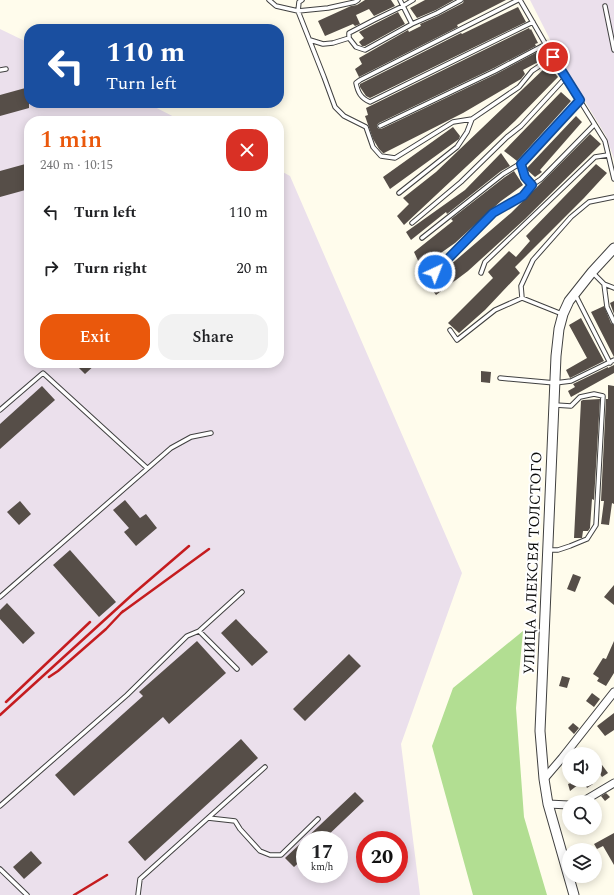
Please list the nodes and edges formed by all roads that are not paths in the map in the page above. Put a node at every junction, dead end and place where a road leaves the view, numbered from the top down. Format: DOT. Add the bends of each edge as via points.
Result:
graph roads {
  1 [pos="269,0"];
  2 [pos="302,0"];
  3 [pos="358,0"];
  4 [pos="400,0"];
  5 [pos="412,0"];
  6 [pos="461,0"];
  7 [pos="519,0"];
  8 [pos="403,6"];
  9 [pos="604,6"];
  10 [pos="298,11"];
  11 [pos="533,22"];
  12 [pos="412,24"];
  13 [pos="349,38"];
  14 [pos="310,40"];
  15 [pos="546,44"];
  16 [pos="614,50"];
  17 [pos="553,57"];
  18 [pos="6,69"];
  19 [pos="0,70"];
  20 [pos="566,78"];
  21 [pos="580,100"];
  22 [pos="472,119"];
  23 [pos="594,125"];
  24 [pos="380,126"];
  25 [pos="608,155"];
  26 [pos="521,164"];
  27 [pos="614,179"];
  28 [pos="532,185"];
  29 [pos="399,193"];
  30 [pos="614,197"];
  31 [pos="412,223"];
  32 [pos="422,238"];
  33 [pos="614,248"];
  34 [pos="435,272"];
  35 [pos="592,272"];
  36 [pos="481,273"];
  37 [pos="604,284"];
  38 [pos="614,288"];
  39 [pos="575,293"];
  40 [pos="522,298"];
  41 [pos="563,314"];
  42 [pos="614,322"];
  43 [pos="450,330"];
  44 [pos="614,360"];
  45 [pos="610,363"];
  46 [pos="500,378"];
  47 [pos="555,383"];
  48 [pos="554,405"];
  49 [pos="0,410"];
  50 [pos="211,433"];
  51 [pos="147,468"];
  52 [pos="548,550"];
  53 [pos="242,592"];
  54 [pos="0,597"];
  55 [pos="199,631"];
  56 [pos="237,669"];
  57 [pos="614,692"];
  58 [pos="265,767"];
  59 [pos="544,779"];
  60 [pos="614,783"];
  61 [pos="594,795"];
  62 [pos="548,804"];
  63 [pos="562,805"];
  64 [pos="0,806"];
  65 [pos="208,818"];
  66 [pos="318,819"];
  67 [pos="0,868"];
  68 [pos="27,895"];
  69 [pos="138,895"];
  70 [pos="574,895"];
  1 -- 10 [label="lane" via="276,6"];
  2 -- 10 [label="lane" via="299,2"];
  3 -- 10 [label="lane" via="328,8"];
  4 -- 8 [label="lane"];
  5 -- 8 [label="lane"];
  6 -- 12 [label="lane"];
  7 -- 11 [label="lane"];
  7 -- 11 [label="lane" via="360,80 356,83 358,91 370,102"];
  8 -- 12 [label="lane"];
  8 -- 13 [label="lane" via="350,33"];
  9 -- 16 [label="lane"];
  10 -- 14 [label="lane"];
  11 -- 15 [label="lane"];
  12 -- 13 [label="lane" via="365,50 356,47"];
  13 -- 14 [label="lane" via="323,44"];
  14 -- 22 [label="lane" via="335,107 344,116 366,127 373,147 381,156 394,158 453,122"];
  15 -- 17 [label="lane"];
  15 -- 24 [label="lane"];
  17 -- 20 [label="lane"];
  17 -- 22 [label="lane" via="532,71 520,87"];
  18 -- 19 [label="lane"];
  20 -- 21 [label="lane"];
  20 -- 31 [label="lane" via="461,182"];
  21 -- 23 [label="lane"];
  21 -- 26 [label="lane"];
  22 -- 29 [label="lane" via="457,147"];
  23 -- 25 [label="lane" via="605,141"];
  23 -- 28 [label="lane"];
  25 -- 27 [label="lane"];
  25 -- 36 [label="lane" via="595,157 485,262"];
  26 -- 28 [label="lane" via="525,177"];
  26 -- 32 [label="lane" via="503,174"];
  28 -- 34 [label="lane" via="523,196 493,213"];
  30 -- 40 [label="lane" via="589,202 571,217 533,260 521,286"];
  33 -- 35 [label="street, УЛИЦА АЛЕКСЕЯ ТОЛСТОГО"];
  35 -- 37 [label="lane"];
  35 -- 39 [label="street, УЛИЦА АЛЕКСЕЯ ТОЛСТОГО"];
  37 -- 38 [label="lane"];
  37 -- 42 [label="lane" via="607,307"];
  39 -- 41 [label="street, УЛИЦА АЛЕКСЕЯ ТОЛСТОГО" via="568,301"];
  39 -- 45 [label="lane"];
  40 -- 41 [label="lane"];
  40 -- 43 [label="lane" via="495,310 457,340"];
  41 -- 47 [label="street, УЛИЦА АЛЕКСЕЯ ТОЛСТОГО" via="559,329"];
  44 -- 45 [label="lane"];
  45 -- 47 [label="lane" via="570,381"];
  46 -- 47 [label="lane"];
  47 -- 48 [label="street, УЛИЦА АЛЕКСЕЯ ТОЛСТОГО"];
  48 -- 52 [label="street, УЛИЦА АЛЕКСЕЯ ТОЛСТОГО"];
  48 -- 52 [label="lane" via="571,406 580,397 594,394 603,396 596,525 587,539 558,550"];
  49 -- 51 [label="lane" via="44,373"];
  50 -- 51 [label="lane" via="191,437 171,448"];
  51 -- 54 [label="lane"];
  52 -- 59 [label="street, УЛИЦА АЛЕКСЕЯ ТОЛСТОГО" via="540,731"];
  53 -- 55 [label="lane"];
  55 -- 56 [label="lane"];
  55 -- 64 [label="lane" via="187,636 127,695"];
  57 -- 59 [label="street"];
  58 -- 65 [label="lane"];
  59 -- 62 [label="street, УЛИЦА АЛЕКСЕЯ ТОЛСТОГО"];
  60 -- 61 [label="street"];
  62 -- 63 [label="street"];
  62 -- 70 [label="street, УЛИЦА АЛЕКСЕЯ ТОЛСТОГО"];
  65 -- 66 [label="lane" via="235,821 260,851 270,856 281,855"];
  65 -- 69 [label="lane" via="140,879"];
  67 -- 68 [label="lane"];
}
